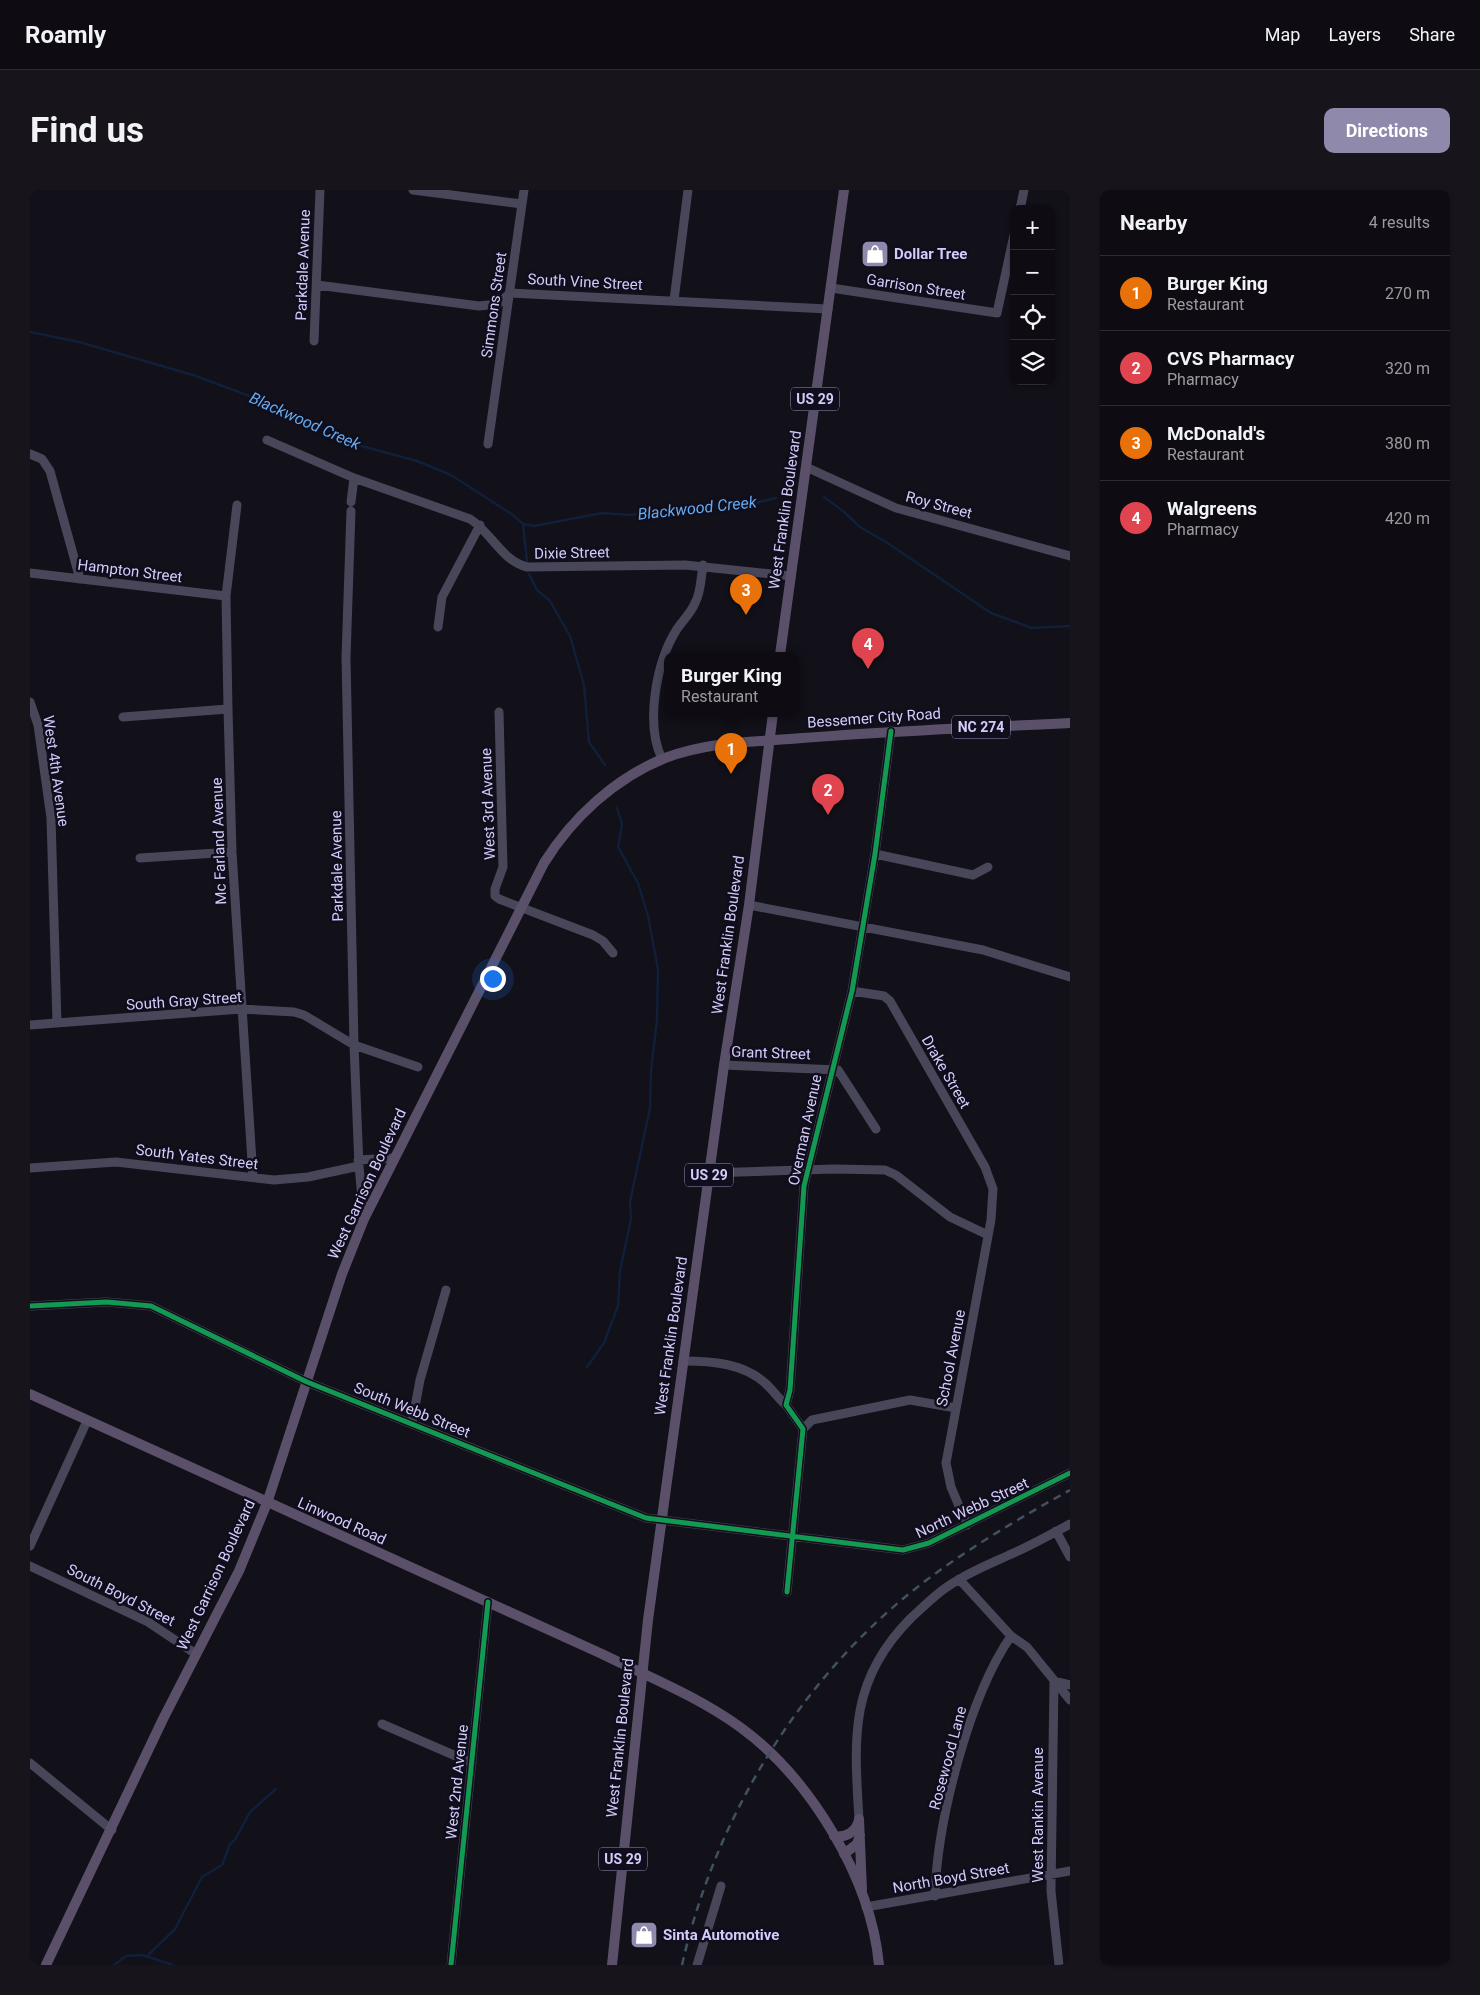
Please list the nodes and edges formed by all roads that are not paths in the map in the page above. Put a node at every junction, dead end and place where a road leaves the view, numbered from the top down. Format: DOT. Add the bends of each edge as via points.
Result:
graph roads {
  1 [pos="320,190"];
  2 [pos="413,190"];
  3 [pos="524,190"];
  4 [pos="688,190"];
  5 [pos="844,190"];
  6 [pos="1024,190"];
  7 [pos="522,204"];
  8 [pos="1021,205"];
  9 [pos="1011,250"];
  10 [pos="317,285"];
  11 [pos="831,288"];
  12 [pos="510,293"];
  13 [pos="674,300"];
  14 [pos="828,309"];
  15 [pos="314,342"];
  16 [pos="267,440"];
  17 [pos="488,444"];
  18 [pos="30,454"];
  19 [pos="806,467"];
  20 [pos="354,478"];
  21 [pos="237,505"];
  22 [pos="480,525"];
  23 [pos="1070,556"];
  24 [pos="703,566"];
  25 [pos="30,573"];
  26 [pos="791,576"];
  27 [pos="80,579"];
  28 [pos="226,596"];
  29 [pos="438,627"];
  30 [pos="667,652"];
  31 [pos="780,652"];
  32 [pos="664,662"];
  33 [pos="30,702"];
  34 [pos="228,709"];
  35 [pos="498,712"];
  36 [pos="123,717"];
  37 [pos="772,717"];
  38 [pos="1070,723"];
  39 [pos="891,732"];
  40 [pos="769,740"];
  41 [pos="662,759"];
  42 [pos="232,852"];
  43 [pos="875,854"];
  44 [pos="140,858"];
  45 [pos="988,867"];
  46 [pos="749,905"];
  47 [pos="521,907"];
  48 [pos="863,927"];
  49 [pos="613,953"];
  50 [pos="1070,977"];
  51 [pos="852,991"];
  52 [pos="241,1009"];
  53 [pos="57,1023"];
  54 [pos="30,1025"];
  55 [pos="354,1045"];
  56 [pos="724,1065"];
  57 [pos="418,1067"];
  58 [pos="831,1069"];
  59 [pos="876,1129"];
  60 [pos="394,1158"];
  61 [pos="358,1163"];
  62 [pos="30,1168"];
  63 [pos="807,1169"];
  64 [pos="709,1172"];
  65 [pos="253,1177"];
  66 [pos="994,1193"];
  67 [pos="364,1219"];
  68 [pos="988,1235"];
  69 [pos="446,1290"];
  70 [pos="30,1306"];
  71 [pos="683,1362"];
  72 [pos="308,1382"];
  73 [pos="30,1394"];
  74 [pos="786,1405"];
  75 [pos="956,1408"];
  76 [pos="87,1421"];
  77 [pos="412,1423"];
  78 [pos="802,1429"];
  79 [pos="1070,1473"];
  80 [pos="267,1503"];
  81 [pos="662,1520"];
  82 [pos="1070,1524"];
  83 [pos="966,1525"];
  84 [pos="1056,1531"];
  85 [pos="791,1536"];
  86 [pos="30,1546"];
  87 [pos="1070,1557"];
  88 [pos="30,1566"];
  89 [pos="959,1579"];
  90 [pos="787,1592"];
  91 [pos="488,1602"];
  92 [pos="1011,1636"];
  93 [pos="196,1654"];
  94 [pos="643,1673"];
  95 [pos="1054,1680"];
  96 [pos="1070,1685"];
  97 [pos="1070,1700"];
  98 [pos="382,1724"];
  99 [pos="472,1762"];
  100 [pos="30,1763"];
  101 [pos="859,1819"];
  102 [pos="112,1830"];
  103 [pos="860,1835"];
  104 [pos="834,1836"];
  105 [pos="844,1854"];
  106 [pos="1070,1871"];
  107 [pos="1052,1874"];
  108 [pos="721,1886"];
  109 [pos="935,1896"];
  110 [pos="864,1903"];
  111 [pos="46,1965"];
  112 [pos="451,1965"];
  113 [pos="612,1965"];
  114 [pos="697,1965"];
  115 [pos="879,1965"];
  116 [pos="1059,1965"];
  1 -- 10 [label="street, Parkdale Avenue"];
  2 -- 7 [label="street"];
  3 -- 7 [label="street, Simmons Street"];
  4 -- 13 [label="street"];
  5 -- 11 [label="main road, West Franklin Boulevard / US 29"];
  6 -- 8 [label="street"];
  7 -- 12 [label="street, Simmons Street"];
  9 -- 11 [label="street, Garrison Street" via="997,314"];
  10 -- 12 [label="street, South Vine Street" via="479,306 498,304"];
  10 -- 15 [label="street, Parkdale Avenue"];
  11 -- 14 [label="main road, West Franklin Boulevard / US 29"];
  12 -- 13 [label="street, South Vine Street"];
  12 -- 17 [label="street, Simmons Street"];
  13 -- 14 [label="street, South Vine Street"];
  14 -- 19 [label="main road, West Franklin Boulevard / US 29"];
  16 -- 20 [label="street, Dixie Street"];
  18 -- 27 [label="street" via="42,459 50,471"];
  19 -- 23 [label="street, Roy Street" via="896,508"];
  19 -- 26 [label="main road, West Franklin Boulevard / US 29"];
  20 -- 22 [label="street, Dixie Street"];
  20 -- 55 [label="street, Parkdale Avenue" via="346,657"];
  21 -- 28 [label="street, Mc Farland Avenue"];
  22 -- 24 [label="street, Dixie Street" via="506,555 527,567"];
  22 -- 29 [label="street" via="442,597"];
  24 -- 26 [label="street, Dixie Street"];
  24 -- 30 [label="street" via="696,603 677,629"];
  25 -- 27 [label="street, Hampton Street"];
  26 -- 31 [label="main road, West Franklin Boulevard / US 29"];
  27 -- 28 [label="street, Hampton Street"];
  28 -- 34 [label="street, Mc Farland Avenue"];
  32 -- 41 [label="street" via="653,714 657,748"];
  33 -- 53 [label="street, West 4th Avenue" via="38,725 51,818"];
  34 -- 36 [label="street"];
  34 -- 42 [label="street, Mc Farland Avenue"];
  35 -- 47 [label="street, West 3rd Avenue" via="503,867 494,893 499,899"];
  37 -- 40 [label="main road, West Franklin Boulevard / US 29"];
  38 -- 39 [label="main road, Bessemer City Road / NC 274"];
  39 -- 40 [label="main road, Bessemer City Road / NC 274"];
  39 -- 43 [label="street, Overman Avenue"];
  40 -- 41 [label="main road, West Garrison Boulevard" via="696,748"];
  40 -- 46 [label="main road, West Franklin Boulevard / US 29"];
  41 -- 47 [label="main road, West Garrison Boulevard" via="621,782 579,818 553,848"];
  42 -- 44 [label="street"];
  42 -- 52 [label="street, Mc Farland Avenue"];
  43 -- 45 [label="street" via="973,875"];
  43 -- 48 [label="street, Overman Avenue"];
  46 -- 48 [label="street"];
  46 -- 56 [label="main road, West Franklin Boulevard / US 29"];
  47 -- 49 [label="street" via="593,935"];
  47 -- 60 [label="main road, West Garrison Boulevard"];
  48 -- 50 [label="street" via="983,950"];
  48 -- 51 [label="street, Overman Avenue"];
  51 -- 58 [label="street, Overman Avenue"];
  51 -- 66 [label="street, Drake Street" via="884,996 890,1001 985,1167"];
  52 -- 53 [label="street, South Gray Street"];
  52 -- 55 [label="street, South Gray Street" via="304,1015"];
  52 -- 65 [label="street, Mc Farland Avenue"];
  53 -- 54 [label="street, South Gray Street"];
  55 -- 57 [label="street, South Gray Street"];
  55 -- 61 [label="street, Parkdale Avenue"];
  56 -- 58 [label="street, Grant Street"];
  56 -- 64 [label="main road, West Franklin Boulevard / US 29"];
  58 -- 59 [label="street, Grant Street" via="843,1075"];
  58 -- 63 [label="street, Overman Avenue"];
  60 -- 61 [label="street, South Yates Street"];
  60 -- 67 [label="main road, West Garrison Boulevard"];
  61 -- 65 [label="street, South Yates Street" via="293,1180"];
  61 -- 67 [label="street, Parkdale Avenue"];
  62 -- 65 [label="street, South Yates Street" via="116,1162"];
  63 -- 64 [label="street"];
  63 -- 68 [label="street" via="886,1170 950,1217"];
  63 -- 74 [label="street, Overman Avenue" via="790,1390"];
  64 -- 71 [label="main road, West Franklin Boulevard / US 29"];
  66 -- 68 [label="street, School Avenue"];
  67 -- 72 [label="main road, West Garrison Boulevard" via="342,1274"];
  68 -- 75 [label="street, School Avenue"];
  69 -- 77 [label="street" via="420,1380"];
  70 -- 72 [label="street, South Webb Street" via="107,1302 151,1306"];
  71 -- 74 [label="street" via="703,1361 739,1367 764,1382"];
  71 -- 81 [label="main road, West Franklin Boulevard / US 29"];
  72 -- 77 [label="street, South Webb Street"];
  72 -- 80 [label="main road, West Garrison Boulevard"];
  73 -- 76 [label="main road, Linwood Road"];
  74 -- 78 [label="street"];
  75 -- 78 [label="street" via="910,1400 812,1420"];
  75 -- 83 [label="street, School Avenue" via="946,1463 951,1487"];
  76 -- 80 [label="main road, Linwood Road"];
  76 -- 86 [label="street"];
  77 -- 81 [label="street, South Webb Street" via="646,1518"];
  78 -- 85 [label="street"];
  79 -- 83 [label="street, North Webb Street"];
  80 -- 91 [label="main road, Linwood Road"];
  80 -- 93 [label="main road, West Garrison Boulevard" via="238,1571"];
  81 -- 85 [label="street, South Webb Street"];
  81 -- 94 [label="main road, West Franklin Boulevard / US 29"];
  82 -- 84 [label="street"];
  83 -- 85 [label="street, North Webb Street" via="929,1543 903,1550"];
  84 -- 87 [label="street"];
  84 -- 89 [label="street"];
  85 -- 90 [label="street"];
  88 -- 93 [label="street, South Boyd Street" via="148,1622"];
  89 -- 92 [label="street"];
  89 -- 101 [label="street" via="942,1590 904,1626 884,1650 864,1689 856,1739"];
  91 -- 94 [label="main road, Linwood Road"];
  91 -- 99 [label="street, West 2nd Avenue"];
  92 -- 95 [label="street" via="1027,1647"];
  92 -- 109 [label="street, Rosewood Lane" via="988,1674 959,1761 938,1862"];
  93 -- 102 [label="main road, West Garrison Boulevard"];
  94 -- 104 [label="main road, Linwood Road" via="691,1696 741,1728 792,1777"];
  94 -- 113 [label="main road, West Franklin Boulevard / US 29"];
  95 -- 96 [label="street"];
  95 -- 97 [label="street"];
  95 -- 107 [label="street, West Rankin Avenue"];
  98 -- 99 [label="street"];
  99 -- 112 [label="street, West 2nd Avenue"];
  100 -- 102 [label="street"];
  101 -- 103 [label="main road"];
  101 -- 104 [label="main road" via="850,1834"];
  102 -- 111 [label="main road, West Garrison Boulevard"];
  103 -- 105 [label="main road" via="857,1844"];
  103 -- 110 [label="main road"];
  104 -- 105 [label="main road, Linwood Road"];
  105 -- 110 [label="main road, Linwood Road"];
  106 -- 107 [label="street, North Boyd Street"];
  107 -- 109 [label="street, North Boyd Street"];
  107 -- 116 [label="street, West Rankin Avenue"];
  108 -- 114 [label="street"];
  109 -- 110 [label="street, North Boyd Street"];
  110 -- 115 [label="main road"];
}
